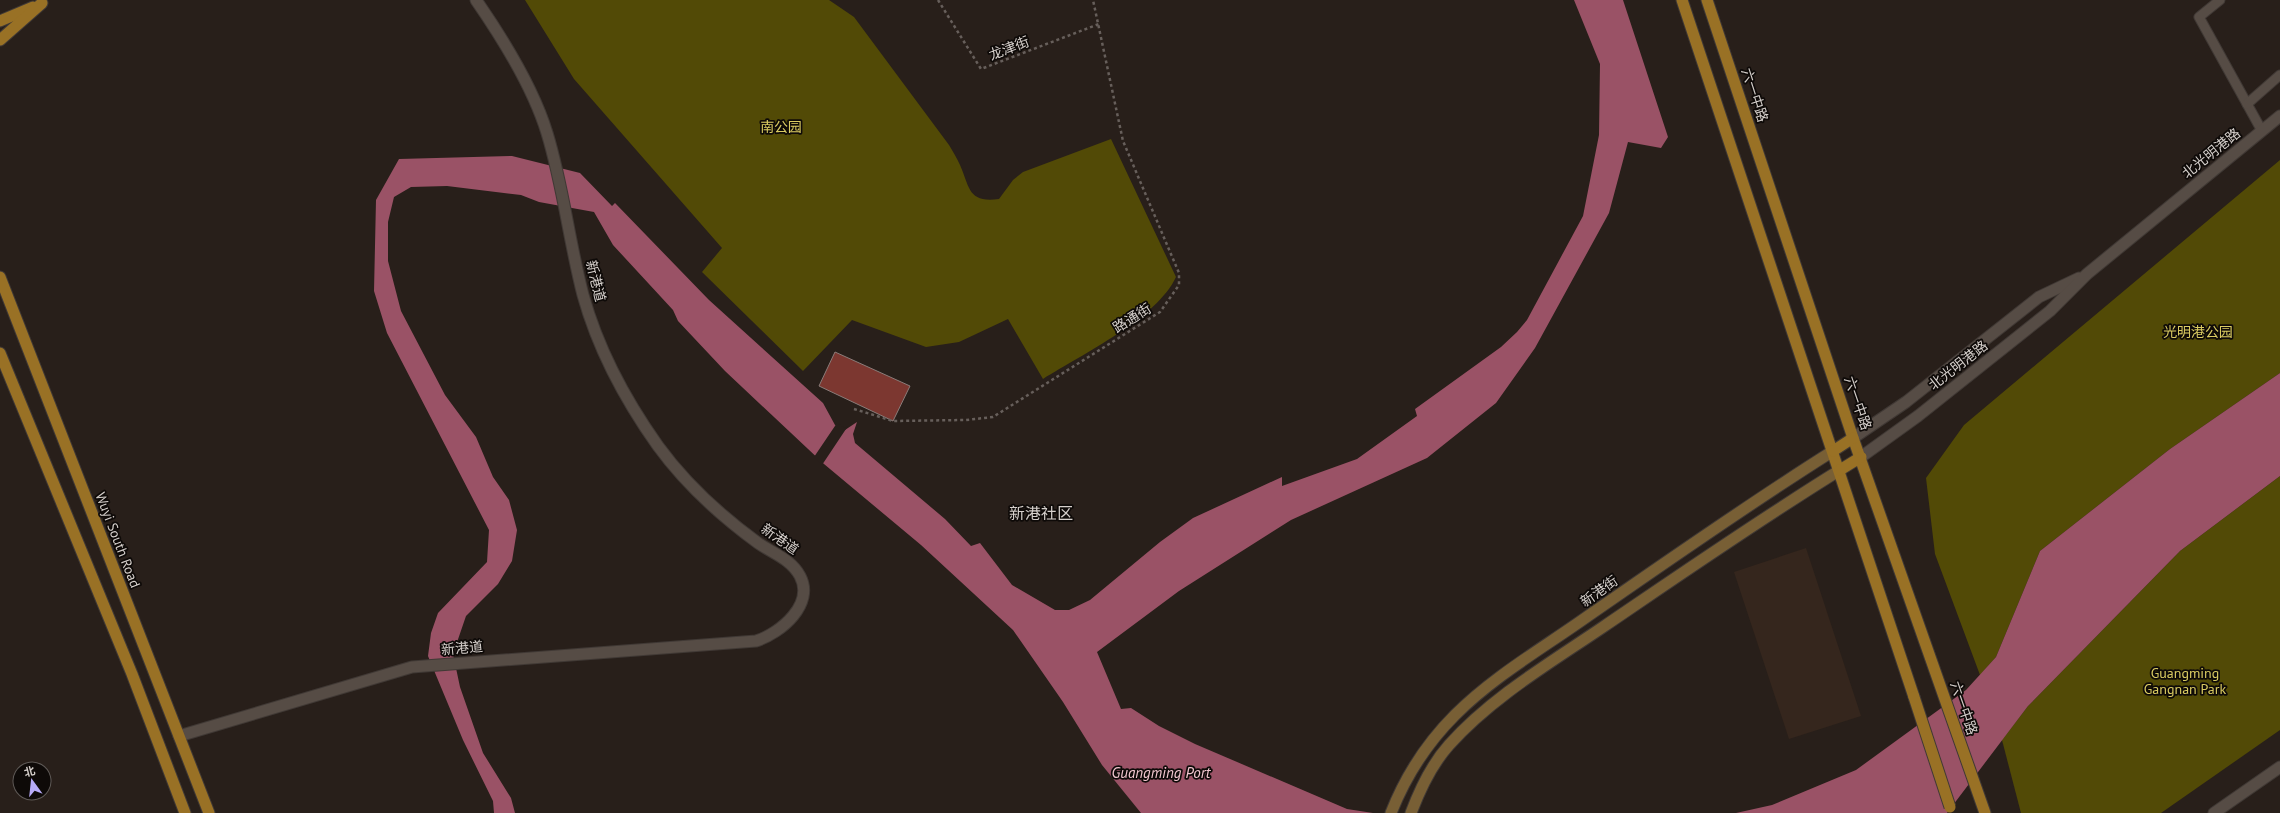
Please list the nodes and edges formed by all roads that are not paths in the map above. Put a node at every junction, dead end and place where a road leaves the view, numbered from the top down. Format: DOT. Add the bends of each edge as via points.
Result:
graph roads {
  1 [pos="476,0"];
  2 [pos="1682,0"];
  3 [pos="1707,0"];
  4 [pos="2220,0"];
  5 [pos="45,1"];
  6 [pos="0,21"];
  7 [pos="0,40"];
  8 [pos="2280,75"];
  9 [pos="2246,104"];
  10 [pos="2280,116"];
  11 [pos="2262,130"];
  12 [pos="2087,274"];
  13 [pos="0,278"];
  14 [pos="0,353"];
  15 [pos="1853,438"];
  16 [pos="1833,451"];
  17 [pos="1861,457"];
  18 [pos="1840,470"];
  19 [pos="179,736"];
  20 [pos="2280,767"];
  21 [pos="1951,810"];
  22 [pos="185,813"];
  23 [pos="209,813"];
  24 [pos="1391,813"];
  25 [pos="1411,813"];
  26 [pos="1985,813"];
  27 [pos="2214,813"];
  1 -- 19 [label="street, 新港道" via="532,96 545,127 590,315 609,364 659,447 701,495 758,544 794,567 801,577 803,599 785,625 756,641 412,667"];
  2 -- 16 [label="main road"];
  3 -- 15 [label="main road, 六一中路"];
  4 -- 9 [label="lane" via="2199,17"];
  5 -- 6 [label="main road"];
  5 -- 7 [label="main road"];
  8 -- 9 [label="lane"];
  9 -- 11 [label="lane"];
  10 -- 11 [label="street, 北光明港路"];
  11 -- 12 [label="street, 北光明港路"];
  12 -- 15 [label="street, 北光明港路" via="2039,297 1906,402"];
  12 -- 17 [label="street, 北光明港路" via="2050,311"];
  13 -- 19 [label="main road, Wuyi South Road"];
  14 -- 22 [label="main road" via="132,674"];
  15 -- 16 [label="main road, 北光明港路"];
  15 -- 17 [label="main road, 六一中路"];
  16 -- 18 [label="main road"];
  16 -- 24 [label="main road, 新港街" via="1652,571 1485,688 1433,739 1405,781"];
  17 -- 18 [label="main road, 北光明港路"];
  17 -- 26 [label="main road, 六一中路"];
  18 -- 21 [label="main road, bridge"];
  18 -- 25 [label="main road" via="1515,687 1474,720 1448,746 1422,786"];
  19 -- 23 [label="main road, Wuyi South Road"];
  20 -- 27 [label="street"];
}
